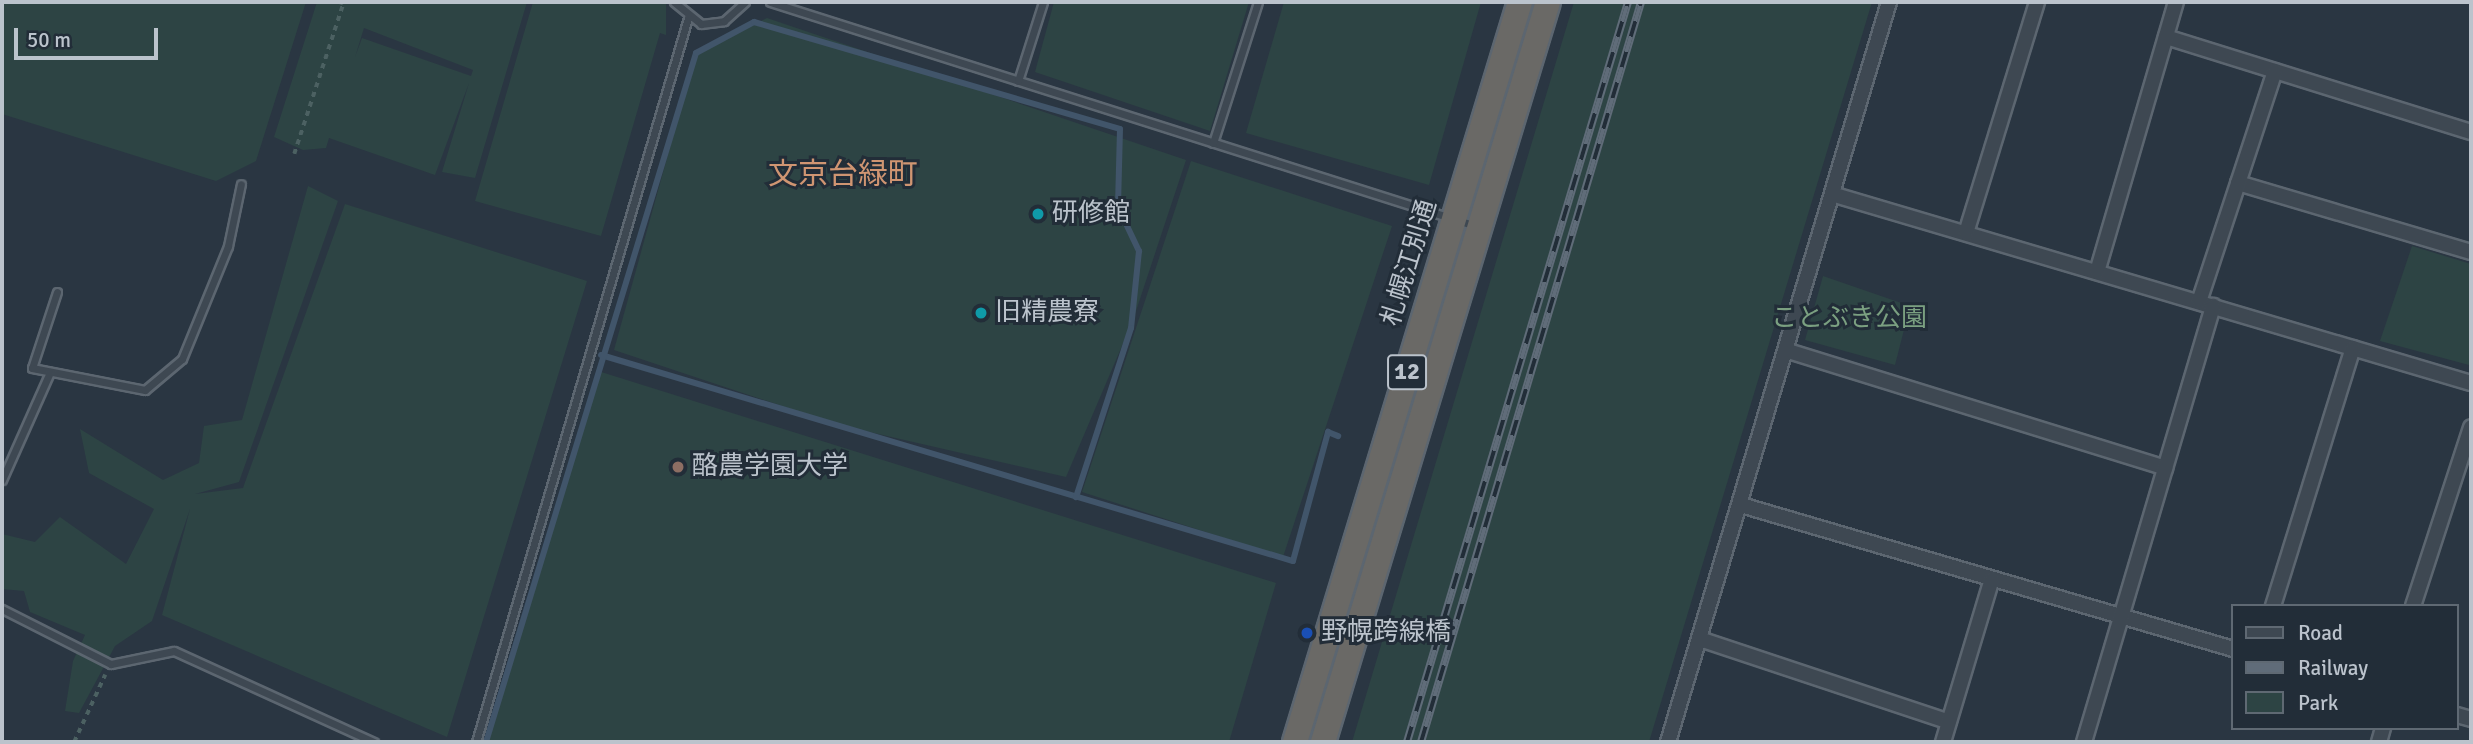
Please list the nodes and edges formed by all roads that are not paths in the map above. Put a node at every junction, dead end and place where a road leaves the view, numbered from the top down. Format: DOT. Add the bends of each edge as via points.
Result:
graph roads {
  1 [pos="674,2"];
  2 [pos="745,2"];
  3 [pos="770,2"];
  4 [pos="1043,2"];
  5 [pos="1258,2"];
  6 [pos="1520,2"];
  7 [pos="1548,2"];
  8 [pos="1888,2"];
  9 [pos="2037,2"];
  10 [pos="2176,2"];
  11 [pos="688,18"];
  12 [pos="2166,37"];
  13 [pos="2275,71"];
  14 [pos="1018,81"];
  15 [pos="2471,132"];
  16 [pos="1213,143"];
  17 [pos="2238,183"];
  18 [pos="241,184"];
  19 [pos="1835,195"];
  20 [pos="1454,219"];
  21 [pos="1480,227"];
  22 [pos="1966,233"];
  23 [pos="2471,253"];
  24 [pos="2097,272"];
  25 [pos="57,292"];
  26 [pos="2206,304"];
  27 [pos="2353,348"];
  28 [pos="1788,351"];
  29 [pos="50,372"];
  30 [pos="2471,383"];
  31 [pos="2471,427"];
  32 [pos="2165,468"];
  33 [pos="2,480"];
  34 [pos="1741,505"];
  35 [pos="1992,579"];
  36 [pos="2274,604"];
  37 [pos="2414,604"];
  38 [pos="2,609"];
  39 [pos="2122,616"];
  40 [pos="1700,639"];
  41 [pos="2232,649"];
  42 [pos="1949,722"];
  43 [pos="374,742"];
  44 [pos="476,742"];
  45 [pos="1294,742"];
  46 [pos="1323,742"];
  47 [pos="1668,742"];
  48 [pos="1943,742"];
  49 [pos="2084,742"];
  1 -- 11 [label="lane"];
  2 -- 11 [label="lane" via="724,21 701,24"];
  3 -- 14 [label="lane"];
  4 -- 14 [label="lane"];
  5 -- 16 [label="lane"];
  6 -- 20 [label="highway, 札幌江別通 / 12"];
  7 -- 21 [label="highway, 12"];
  8 -- 19 [label="street"];
  9 -- 22 [label="street"];
  10 -- 12 [label="street"];
  11 -- 44 [label="lane"];
  12 -- 13 [label="street"];
  12 -- 24 [label="street"];
  13 -- 15 [label="street"];
  13 -- 17 [label="street"];
  14 -- 16 [label="lane"];
  16 -- 20 [label="lane"];
  17 -- 23 [label="street"];
  17 -- 26 [label="street"];
  18 -- 29 [label="lane" via="228,246 182,359 145,390"];
  19 -- 22 [label="street"];
  19 -- 28 [label="street"];
  20 -- 21 [label="lane"];
  20 -- 45 [label="highway, 札幌江別通 / 12"];
  21 -- 46 [label="highway, 12"];
  22 -- 24 [label="street"];
  24 -- 26 [label="street"];
  25 -- 29 [label="lane" via="32,368"];
  26 -- 27 [label="street"];
  26 -- 32 [label="street"];
  27 -- 30 [label="street"];
  27 -- 36 [label="street"];
  28 -- 32 [label="street"];
  28 -- 34 [label="street"];
  29 -- 33 [label="lane"];
  31 -- 37 [label="street"];
  32 -- 39 [label="street"];
  34 -- 35 [label="street"];
  34 -- 40 [label="street"];
  35 -- 39 [label="street"];
  35 -- 42 [label="street"];
  38 -- 43 [label="lane" via="111,664 174,651"];
  39 -- 41 [label="street"];
  39 -- 49 [label="street"];
  40 -- 42 [label="street"];
  40 -- 47 [label="street"];
  42 -- 48 [label="street"];
}
